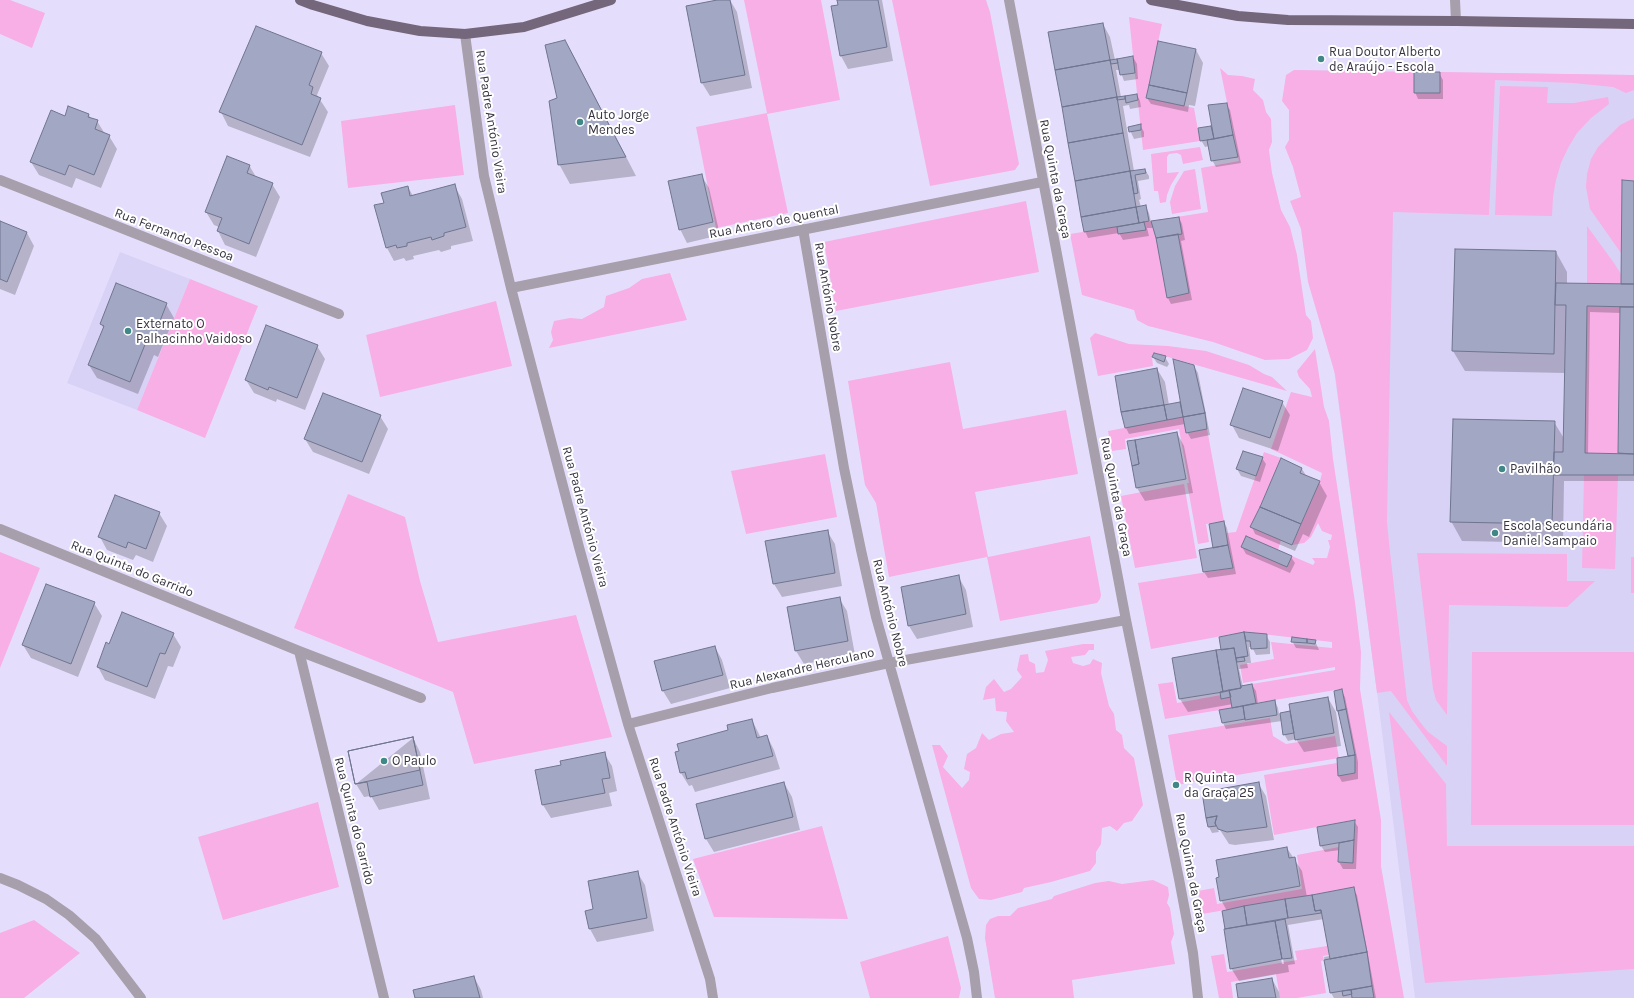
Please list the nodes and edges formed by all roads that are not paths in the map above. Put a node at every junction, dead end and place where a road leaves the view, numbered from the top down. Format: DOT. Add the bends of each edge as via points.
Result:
graph roads {
  1 [pos="300,0"];
  2 [pos="611,0"];
  3 [pos="1009,0"];
  4 [pos="1151,0"];
  5 [pos="1455,0"];
  6 [pos="1456,21"];
  7 [pos="1634,24"];
  8 [pos="465,34"];
  9 [pos="0,180"];
  10 [pos="1042,182"];
  11 [pos="803,229"];
  12 [pos="511,288"];
  13 [pos="339,314"];
  14 [pos="0,529"];
  15 [pos="1126,620"];
  16 [pos="299,650"];
  17 [pos="889,663"];
  18 [pos="421,698"];
  19 [pos="628,724"];
  20 [pos="0,878"];
  21 [pos="142,998"];
  22 [pos="384,998"];
  23 [pos="714,998"];
  24 [pos="977,998"];
  25 [pos="1198,998"];
  1 -- 8 [label="main road" via="367,21 420,31"];
  2 -- 8 [label="main road" via="524,27"];
  3 -- 10 [label="street, Rua Quinta da Graça"];
  4 -- 6 [label="main road" via="1238,16 1288,20"];
  5 -- 6 [label="street"];
  6 -- 7 [label="main road"];
  8 -- 12 [label="street, Rua Padre António Vieira" via="484,176"];
  9 -- 13 [label="street, Rua Fernando Pessoa"];
  10 -- 11 [label="street, Rua Antero de Quental"];
  10 -- 15 [label="street, Rua Quinta da Graça"];
  11 -- 12 [label="street, Rua Antero de Quental"];
  11 -- 17 [label="street, Rua António Nobre" via="844,468 876,617"];
  12 -- 19 [label="street, Rua Padre António Vieira"];
  14 -- 16 [label="street, Rua Quinta do Garrido"];
  15 -- 17 [label="street, Rua Alexandre Herculano"];
  15 -- 25 [label="street, Rua Quinta da Graça" via="1179,879 1193,953"];
  16 -- 18 [label="street, Rua Quinta do Garrido"];
  16 -- 22 [label="street, Rua Quinta do Garrido"];
  17 -- 19 [label="street, Rua Alexandre Herculano" via="772,688"];
  17 -- 24 [label="street, Rua António Nobre" via="967,938"];
  19 -- 23 [label="street, Rua Padre António Vieira"];
  20 -- 21 [label="street" via="46,899 69,915 96,939"];
}
